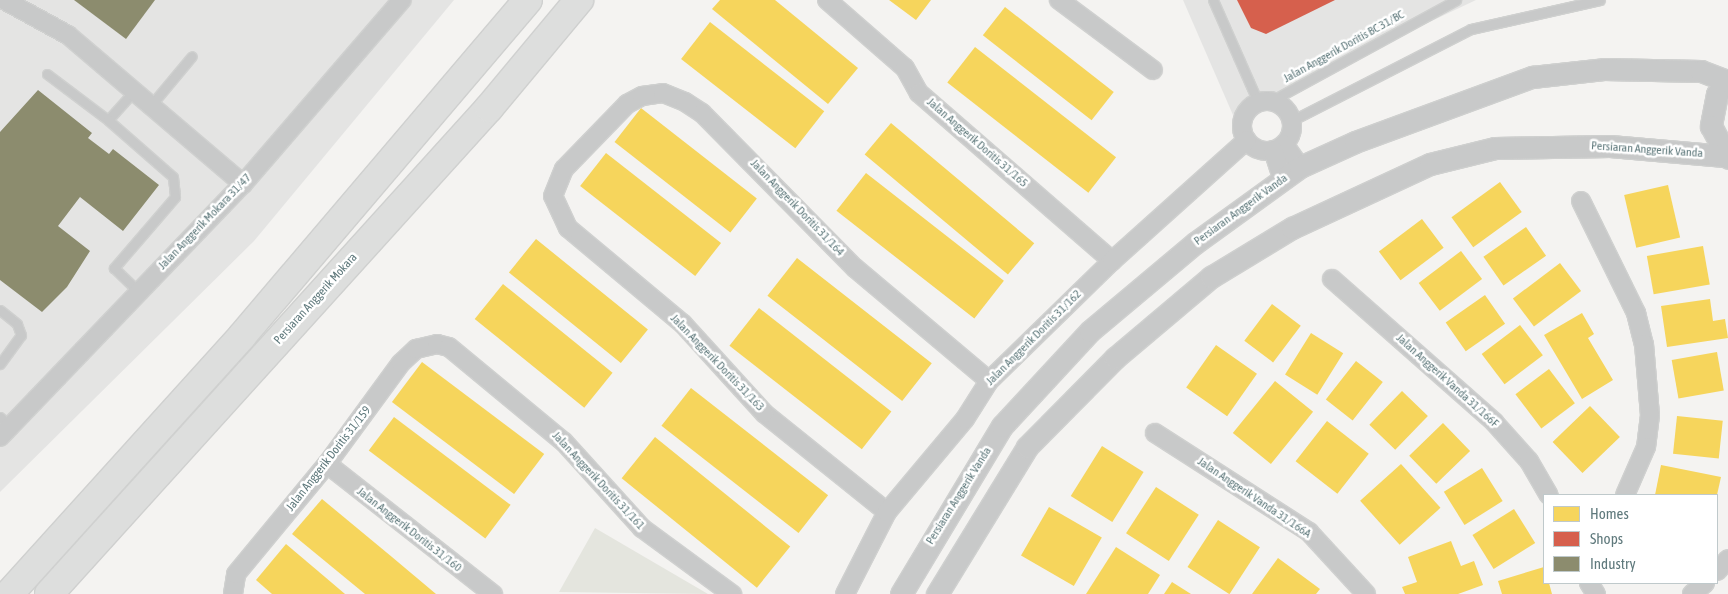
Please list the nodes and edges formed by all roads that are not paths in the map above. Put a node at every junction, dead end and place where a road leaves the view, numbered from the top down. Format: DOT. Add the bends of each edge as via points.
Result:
graph roads {
  1 [pos="4,0"];
  2 [pos="402,0"];
  3 [pos="528,0"];
  4 [pos="579,0"];
  5 [pos="827,0"];
  6 [pos="1059,0"];
  7 [pos="1213,0"];
  8 [pos="1456,0"];
  9 [pos="1600,0"];
  10 [pos="192,56"];
  11 [pos="1154,70"];
  12 [pos="47,74"];
  13 [pos="1727,81"];
  14 [pos="135,90"];
  15 [pos="1265,102"];
  16 [pos="152,104"];
  17 [pos="108,120"];
  18 [pos="1291,121"];
  19 [pos="597,132"];
  20 [pos="1247,140"];
  21 [pos="1278,147"];
  22 [pos="1727,157"];
  23 [pos="1300,167"];
  24 [pos="1283,180"];
  25 [pos="243,184"];
  26 [pos="1580,201"];
  27 [pos="1112,261"];
  28 [pos="1332,279"];
  29 [pos="138,292"];
  30 [pos="0,310"];
  31 [pos="416,349"];
  32 [pos="0,364"];
  33 [pos="989,381"];
  34 [pos="3,427"];
  35 [pos="1155,433"];
  36 [pos="327,464"];
  37 [pos="1548,494"];
  38 [pos="1624,494"];
  39 [pos="887,512"];
  40 [pos="1728,559"];
  41 [pos="1718,570"];
  42 [pos="1704,584"];
  43 [pos="9,594"];
  44 [pos="49,594"];
  45 [pos="233,594"];
  46 [pos="493,594"];
  47 [pos="732,594"];
  48 [pos="845,594"];
  49 [pos="901,594"];
  50 [pos="937,594"];
  51 [pos="1366,594"];
  52 [pos="1692,594"];
  1 -- 14 [label="street" via="44,18"];
  2 -- 25 [label="street, Jalan Anggerik Mokara 31/47"];
  3 -- 43 [label="main road" via="242,336"];
  4 -- 44 [label="main road, Persiaran Anggerik Mokara" via="488,108"];
  5 -- 27 [label="street, Jalan Anggerik Doritis 31/165" via="905,68 919,93"];
  6 -- 11 [label="street"];
  7 -- 15 [label="lane"];
  8 -- 15 [label="lane, Jalan Anggerik Doritis BC 31/BC"];
  9 -- 18 [label="lane" via="1471,28"];
  10 -- 16 [label="lane"];
  12 -- 17 [label="lane"];
  13 -- 22 [label="street" via="1712,110 1714,134"];
  13 -- 23 [label="street, Persiaran Anggerik Vanda" via="1692,71 1604,69 1532,77 1355,142"];
  14 -- 16 [label="street"];
  14 -- 17 [label="lane"];
  15 -- 18 [label="street" via="1282,106"];
  15 -- 20 [label="street" via="1242,122"];
  16 -- 25 [label="street"];
  17 -- 29 [label="lane" via="172,177 175,197 114,268"];
  18 -- 21 [label="street"];
  19 -- 33 [label="street, Jalan Anggerik Doritis 31/164" via="642,96 663,92 691,105 855,268"];
  19 -- 39 [label="street, Jalan Anggerik Doritis 31/163" via="557,179 553,196 568,228 682,324 764,413"];
  20 -- 21 [label="street" via="1258,149"];
  20 -- 27 [label="street, Jalan Anggerik Doritis 31/162"];
  21 -- 23 [label="street"];
  21 -- 24 [label="street"];
  22 -- 50 [label="street, Persiaran Anggerik Vanda" via="1610,146 1495,148 1430,164 1292,228 1211,277 1115,358 1027,447"];
  23 -- 24 [label="street, Persiaran Anggerik Vanda"];
  24 -- 49 [label="street, Persiaran Anggerik Vanda" via="1194,243 1090,331 1002,426"];
  25 -- 29 [label="street, Jalan Anggerik Mokara 31/47"];
  26 -- 38 [label="street" via="1636,313 1644,344 1650,415 1646,448"];
  27 -- 33 [label="street, Jalan Anggerik Doritis 31/162"];
  28 -- 37 [label="street, Jalan Anggerik Vanda 31/166F" via="1494,422 1529,461"];
  29 -- 34 [label="street, Jalan Anggerik Mokara 31/47"];
  30 -- 32 [label="lane" via="17,324 21,335"];
  31 -- 36 [label="street, Jalan Anggerik Doritis 31/159"];
  31 -- 47 [label="street, Jalan Anggerik Doritis 31/161" via="430,344 449,347 564,442 642,528"];
  33 -- 39 [label="street, Jalan Anggerik Doritis 31/162" via="965,420"];
  35 -- 51 [label="street, Jalan Anggerik Vanda 31/166A" via="1309,532"];
  36 -- 45 [label="street, Jalan Anggerik Doritis 31/159" via="241,568"];
  36 -- 46 [label="street, Jalan Anggerik Doritis 31/160"];
  39 -- 48 [label="street, Jalan Anggerik Doritis 31/162"];
  40 -- 41 [label="street"];
  42 -- 52 [label="street"];
}
